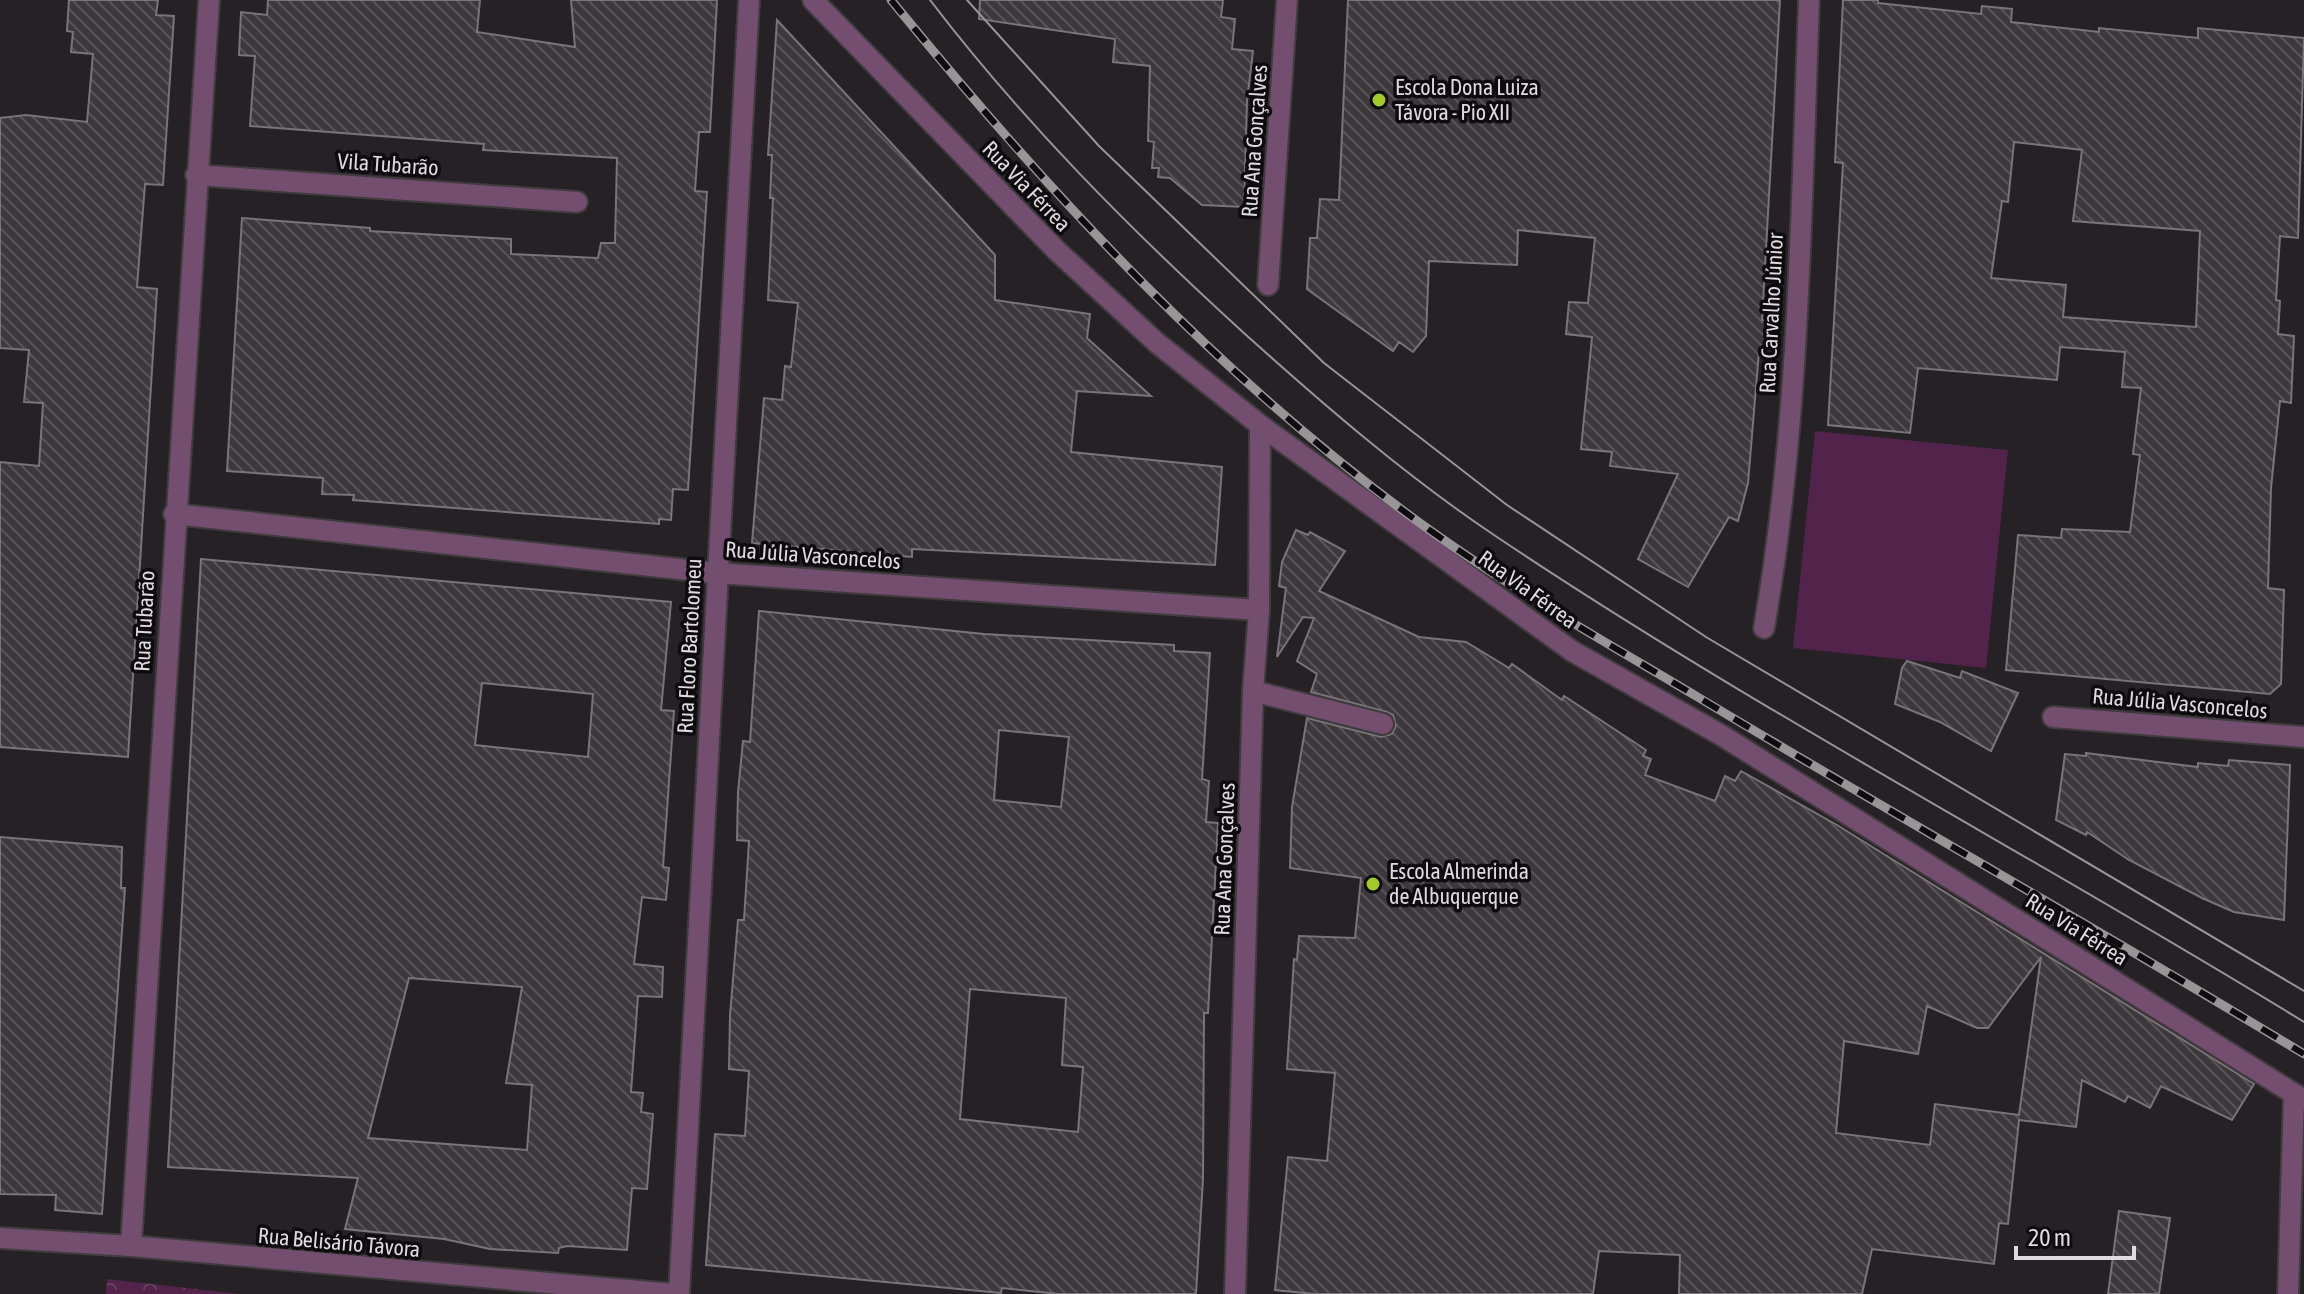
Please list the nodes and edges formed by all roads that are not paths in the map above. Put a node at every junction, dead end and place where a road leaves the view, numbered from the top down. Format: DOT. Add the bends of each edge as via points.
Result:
graph roads {
  1 [pos="209,0"];
  2 [pos="749,0"];
  3 [pos="813,0"];
  4 [pos="1287,0"];
  5 [pos="1809,0"];
  6 [pos="196,175"];
  7 [pos="577,202"];
  8 [pos="1268,285"];
  9 [pos="1260,425"];
  10 [pos="174,514"];
  11 [pos="716,573"];
  12 [pos="1259,610"];
  13 [pos="1764,628"];
  14 [pos="1253,691"];
  15 [pos="2053,717"];
  16 [pos="1383,724"];
  17 [pos="2304,737"];
  18 [pos="2299,1097"];
  19 [pos="0,1238"];
  20 [pos="131,1246"];
  21 [pos="673,1294"];
  22 [pos="679,1294"];
  23 [pos="1235,1294"];
  24 [pos="2288,1294"];
  1 -- 6 [label="street, Rua Tubarão"];
  2 -- 11 [label="street, Rua Floro Bartolomeu"];
  3 -- 9 [label="street, Rua Via Férrea" via="1056,250 1157,343"];
  4 -- 8 [label="street, Rua Ana Gonçalves"];
  5 -- 13 [label="street, Rua Carvalho Júnior" via="1798,306 1780,536"];
  6 -- 7 [label="street, Vila Tubarão"];
  6 -- 10 [label="street, Rua Tubarão"];
  9 -- 12 [label="street, Rua Ana Gonçalves"];
  9 -- 18 [label="street, Rua Via Férrea" via="1572,651 1721,735"];
  10 -- 11 [label="street, Rua Júlia Vasconcelos"];
  10 -- 20 [label="street, Rua Tubarão"];
  11 -- 12 [label="street, Rua Júlia Vasconcelos"];
  11 -- 22 [label="street, Rua Floro Bartolomeu"];
  12 -- 14 [label="street, Rua Ana Gonçalves"];
  14 -- 16 [label="street"];
  14 -- 23 [label="street, Rua Ana Gonçalves"];
  15 -- 17 [label="street, Rua Júlia Vasconcelos"];
  18 -- 24 [label="street"];
  19 -- 20 [label="street, Rua Belisário Távora"];
  20 -- 21 [label="street, Rua Belisário Távora"];
}
